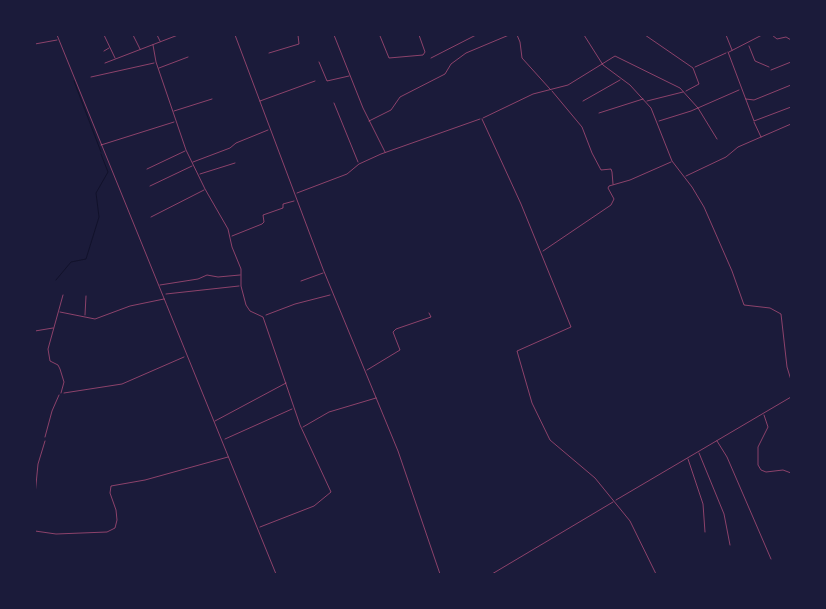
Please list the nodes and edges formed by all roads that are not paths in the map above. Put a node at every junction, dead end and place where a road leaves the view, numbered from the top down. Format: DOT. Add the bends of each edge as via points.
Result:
graph roads {
  1 [pos="57,35"];
  2 [pos="104,35"];
  3 [pos="133,35"];
  4 [pos="157,35"];
  5 [pos="169,35"];
  6 [pos="178,35"];
  7 [pos="235,35"];
  8 [pos="298,35"];
  9 [pos="334,35"];
  10 [pos="419,35"];
  11 [pos="476,35"];
  12 [pos="509,35"];
  13 [pos="517,35"];
  14 [pos="584,35"];
  15 [pos="646,35"];
  16 [pos="726,35"];
  17 [pos="762,35"];
  18 [pos="772,35"];
  19 [pos="380,36"];
  20 [pos="170,38"];
  21 [pos="59,40"];
  22 [pos="791,40"];
  23 [pos="160,42"];
  24 [pos="35,44"];
  25 [pos="153,45"];
  26 [pos="110,48"];
  27 [pos="140,50"];
  28 [pos="732,50"];
  29 [pos="104,51"];
  30 [pos="728,52"];
  31 [pos="269,54"];
  32 [pos="188,57"];
  33 [pos="431,58"];
  34 [pos="115,59"];
  35 [pos="156,62"];
  36 [pos="319,62"];
  37 [pos="791,62"];
  38 [pos="105,63"];
  39 [pos="603,65"];
  40 [pos="158,68"];
  41 [pos="693,68"];
  42 [pos="771,70"];
  43 [pos="90,76"];
  44 [pos="350,76"];
  45 [pos="621,79"];
  46 [pos="315,81"];
  47 [pos="791,85"];
  48 [pos="740,89"];
  49 [pos="551,90"];
  50 [pos="684,92"];
  51 [pos="212,99"];
  52 [pos="644,99"];
  53 [pos="745,99"];
  54 [pos="260,101"];
  55 [pos="583,101"];
  56 [pos="646,101"];
  57 [pos="334,103"];
  58 [pos="791,107"];
  59 [pos="698,108"];
  60 [pos="173,111"];
  61 [pos="599,113"];
  62 [pos="482,118"];
  63 [pos="176,121"];
  64 [pos="369,121"];
  65 [pos="754,121"];
  66 [pos="657,122"];
  67 [pos="791,124"];
  68 [pos="269,130"];
  69 [pos="761,137"];
  70 [pos="716,140"];
  71 [pos="101,145"];
  72 [pos="186,150"];
  73 [pos="385,152"];
  74 [pos="672,161"];
  75 [pos="192,162"];
  76 [pos="235,163"];
  77 [pos="359,164"];
  78 [pos="193,165"];
  79 [pos="148,169"];
  80 [pos="198,174"];
  81 [pos="685,177"];
  82 [pos="613,184"];
  83 [pos="150,186"];
  84 [pos="205,189"];
  85 [pos="295,194"];
  86 [pos="151,217"];
  87 [pos="542,252"];
  88 [pos="325,273"];
  89 [pos="241,274"];
  90 [pos="301,281"];
  91 [pos="159,285"];
  92 [pos="241,286"];
  93 [pos="164,294"];
  94 [pos="63,295"];
  95 [pos="86,296"];
  96 [pos="165,299"];
  97 [pos="60,312"];
  98 [pos="429,313"];
  99 [pos="85,317"];
  100 [pos="55,328"];
  101 [pos="35,331"];
  102 [pos="366,371"];
  103 [pos="791,380"];
  104 [pos="285,383"];
  105 [pos="61,393"];
  106 [pos="791,397"];
  107 [pos="377,398"];
  108 [pos="294,408"];
  109 [pos="763,413"];
  110 [pos="215,420"];
  111 [pos="302,428"];
  112 [pos="223,440"];
  113 [pos="716,440"];
  114 [pos="45,441"];
  115 [pos="699,452"];
  116 [pos="229,456"];
  117 [pos="688,458"];
  118 [pos="791,472"];
  119 [pos="35,495"];
  120 [pos="614,501"];
  121 [pos="258,527"];
  122 [pos="35,531"];
  123 [pos="704,532"];
  124 [pos="730,545"];
  125 [pos="772,560"];
  126 [pos="276,574"];
  127 [pos="440,574"];
  128 [pos="492,574"];
  129 [pos="656,574"];
  1 -- 21 [label="street"];
  2 -- 26 [label="street"];
  3 -- 27 [label="street"];
  4 -- 23 [label="street"];
  5 -- 20 [label="street"];
  6 -- 20 [label="street"];
  7 -- 54 [label="street"];
  8 -- 31 [label="street" via="299,44"];
  9 -- 44 [label="street"];
  10 -- 19 [label="street" via="424,55 389,58"];
  11 -- 33 [label="street"];
  12 -- 64 [label="street" via="466,53 451,64 445,74 400,97 391,110"];
  13 -- 49 [label="street" via="522,58"];
  14 -- 39 [label="street"];
  15 -- 41 [label="street"];
  16 -- 28 [label="street"];
  17 -- 28 [label="street"];
  18 -- 22 [label="street" via="777,39 786,37"];
  20 -- 23 [label="street"];
  21 -- 24 [label="street"];
  21 -- 71 [label="street"];
  23 -- 25 [label="street"];
  25 -- 27 [label="street"];
  25 -- 35 [label="street"];
  26 -- 29 [label="street"];
  26 -- 34 [label="street"];
  27 -- 34 [label="street"];
  28 -- 30 [label="street"];
  30 -- 41 [label="street"];
  30 -- 48 [label="street"];
  32 -- 40 [label="street"];
  34 -- 38 [label="street"];
  35 -- 40 [label="street"];
  35 -- 43 [label="street"];
  36 -- 44 [label="street" via="327,81"];
  37 -- 42 [label="street"];
  39 -- 45 [label="street"];
  39 -- 49 [label="street" via="568,85"];
  39 -- 50 [label="street" via="615,56"];
  40 -- 60 [label="street"];
  41 -- 50 [label="street" via="699,84"];
  44 -- 64 [label="street"];
  45 -- 52 [label="street"];
  45 -- 55 [label="street"];
  46 -- 54 [label="street"];
  47 -- 53 [label="street" via="754,100"];
  48 -- 53 [label="street"];
  48 -- 59 [label="street"];
  49 -- 62 [label="street" via="533,94"];
  49 -- 82 [label="street" via="582,127 601,170 610,169 612,172"];
  50 -- 56 [label="street"];
  50 -- 59 [label="street"];
  51 -- 60 [label="street"];
  52 -- 56 [label="street"];
  52 -- 61 [label="street"];
  53 -- 65 [label="street"];
  54 -- 68 [label="street"];
  56 -- 66 [label="street"];
  57 -- 77 [label="street"];
  58 -- 65 [label="street"];
  59 -- 66 [label="street"];
  59 -- 70 [label="street"];
  60 -- 63 [label="street"];
  62 -- 73 [label="street"];
  62 -- 87 [label="street"];
  63 -- 71 [label="street"];
  63 -- 72 [label="street"];
  64 -- 73 [label="street"];
  65 -- 69 [label="street"];
  66 -- 74 [label="street"];
  67 -- 69 [label="street"];
  68 -- 75 [label="street"];
  68 -- 85 [label="street"];
  69 -- 81 [label="street"];
  71 -- 91 [label="street"];
  72 -- 75 [label="street"];
  72 -- 79 [label="street"];
  73 -- 77 [label="street"];
  74 -- 81 [label="street"];
  74 -- 82 [label="street"];
  75 -- 78 [label="street"];
  76 -- 80 [label="street"];
  77 -- 85 [label="street" via="347,174"];
  78 -- 80 [label="street"];
  78 -- 83 [label="street"];
  80 -- 84 [label="street"];
  81 -- 103 [label="street" via="704,207 744,306 770,308 781,314"];
  82 -- 87 [label="street" via="608,188 614,199 611,205"];
  84 -- 86 [label="street"];
  84 -- 89 [label="street" via="228,229"];
  85 -- 88 [label="street"];
  87 -- 120 [label="street" via="571,327 517,351 527,389 550,440 595,478"];
  88 -- 90 [label="street"];
  88 -- 102 [label="street"];
  89 -- 91 [label="street" via="207,275"];
  89 -- 92 [label="street"];
  91 -- 93 [label="street"];
  92 -- 93 [label="street"];
  92 -- 104 [label="street" via="247,307 262,317"];
  93 -- 96 [label="street"];
  94 -- 97 [label="street"];
  95 -- 99 [label="street"];
  96 -- 99 [label="street" via="130,306 97,319"];
  96 -- 110 [label="street"];
  97 -- 99 [label="street"];
  97 -- 100 [label="street"];
  98 -- 102 [label="street" via="431,317 396,329 394,332 400,350"];
  100 -- 101 [label="street"];
  100 -- 105 [label="street" via="48,349 50,361 58,365 64,382"];
  102 -- 107 [label="street"];
  104 -- 108 [label="street"];
  104 -- 110 [label="street"];
  106 -- 109 [label="street"];
  107 -- 111 [label="street" via="329,412"];
  107 -- 127 [label="street"];
  108 -- 111 [label="street"];
  108 -- 112 [label="street"];
  109 -- 113 [label="street"];
  109 -- 118 [label="street" via="768,427 758,447 758,465 766,472"];
  110 -- 112 [label="street"];
  111 -- 121 [label="street" via="331,494 295,515"];
  112 -- 116 [label="street"];
  113 -- 115 [label="street"];
  113 -- 125 [label="street" via="727,457"];
  114 -- 119 [label="street" via="38,464"];
  115 -- 117 [label="street"];
  115 -- 124 [label="street" via="724,514"];
  116 -- 121 [label="street"];
  116 -- 122 [label="street" via="145,480 111,486 117,520 115,528 107,532 56,534"];
  117 -- 120 [label="street"];
  117 -- 123 [label="street" via="703,504"];
  120 -- 128 [label="street"];
  120 -- 129 [label="street" via="636,531"];
  121 -- 126 [label="street"];
}
